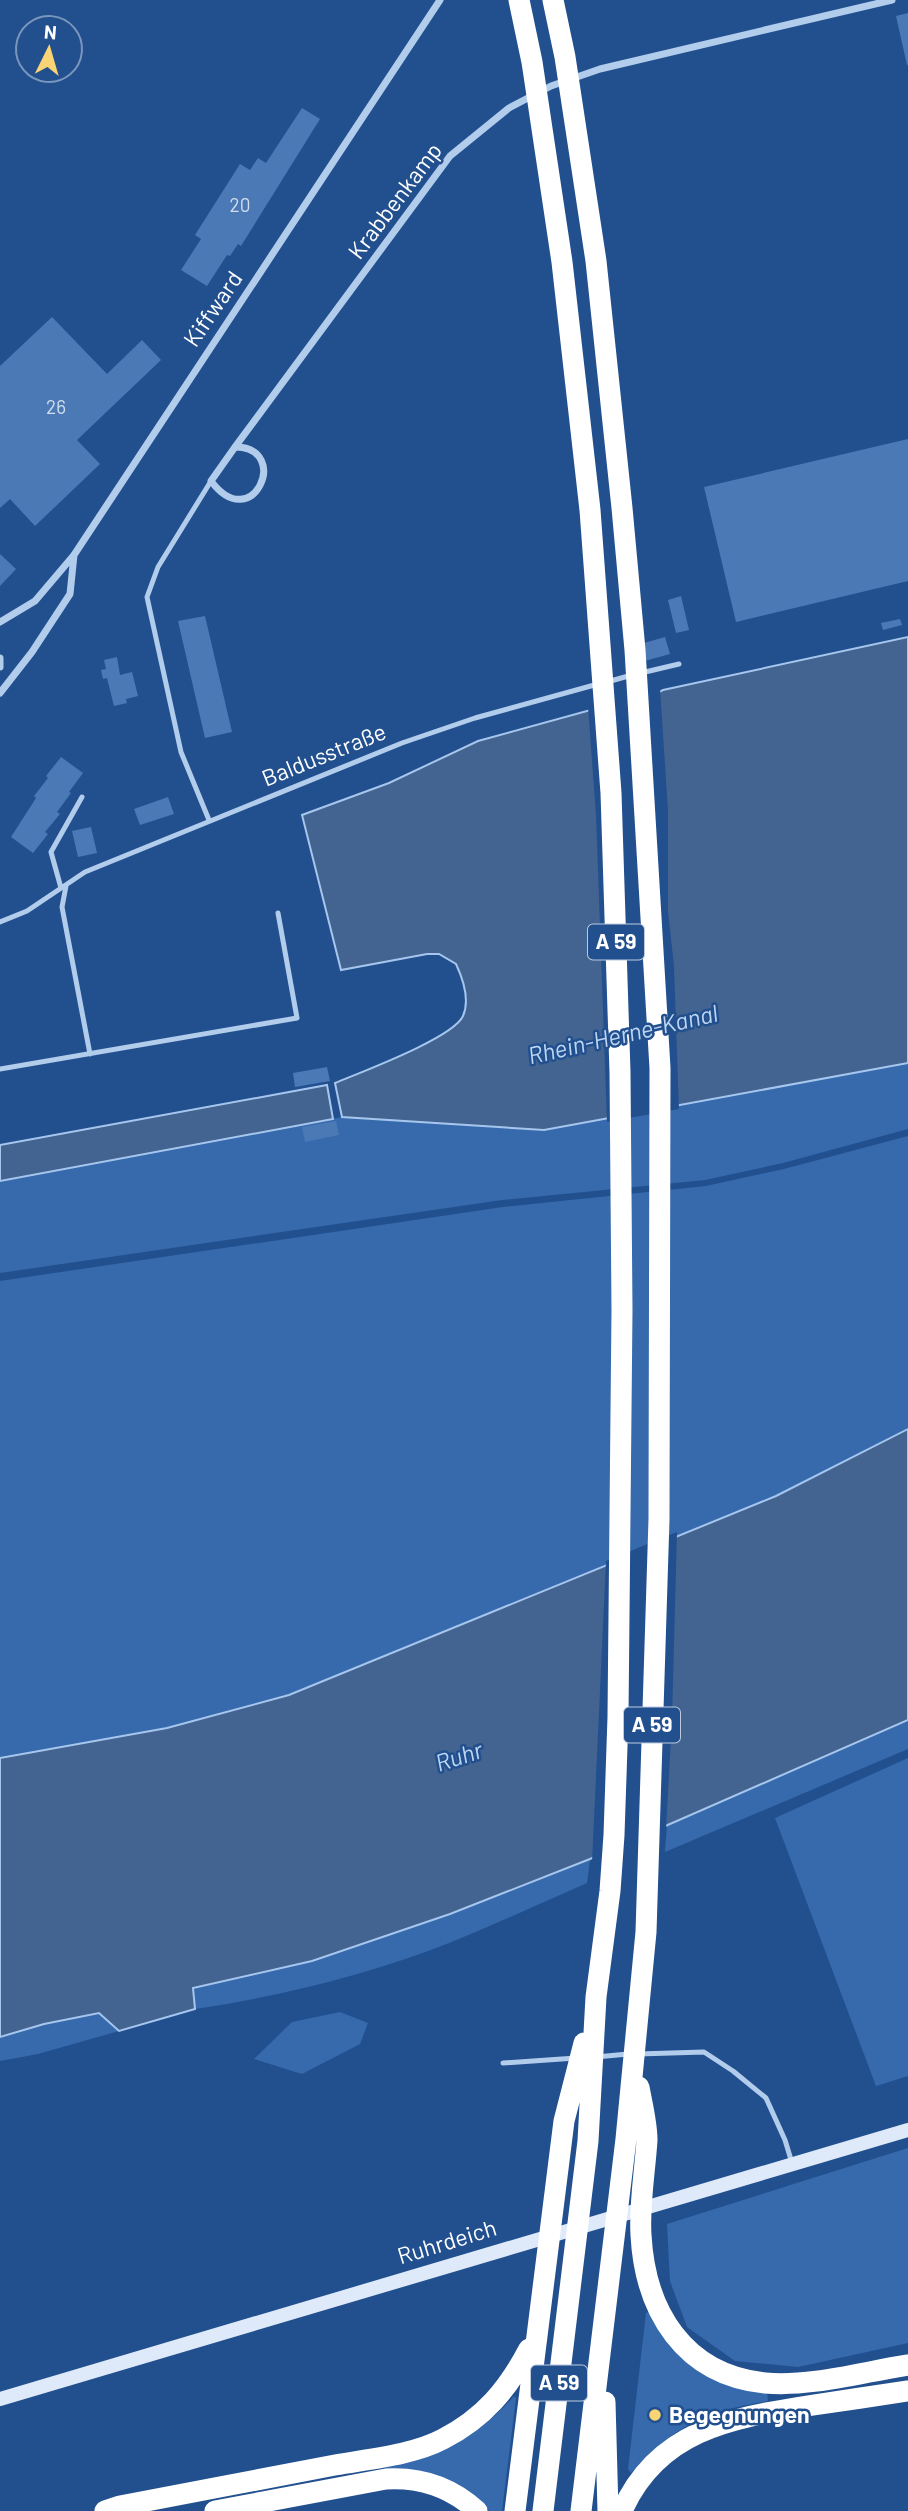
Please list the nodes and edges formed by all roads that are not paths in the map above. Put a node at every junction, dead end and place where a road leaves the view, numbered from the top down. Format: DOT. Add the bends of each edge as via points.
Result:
graph roads {
  1 [pos="440,0"];
  2 [pos="519,0"];
  3 [pos="553,0"];
  4 [pos="892,0"];
  5 [pos="235,447"];
  6 [pos="211,481"];
  7 [pos="74,555"];
  8 [pos="0,622"];
  9 [pos="0,658"];
  10 [pos="679,664"];
  11 [pos="0,667"];
  12 [pos="0,693"];
  13 [pos="82,797"];
  14 [pos="209,820"];
  15 [pos="63,886"];
  16 [pos="278,913"];
  17 [pos="0,922"];
  18 [pos="90,1054"];
  19 [pos="0,1069"];
  20 [pos="596,1997"];
  21 [pos="634,2057"];
  22 [pos="503,2063"];
  23 [pos="908,2130"];
  24 [pos="792,2163"];
  25 [pos="535,2338"];
  26 [pos="603,2340"];
  27 [pos="908,2365"];
  28 [pos="908,2391"];
  29 [pos="0,2399"];
  30 [pos="105,2511"];
  31 [pos="215,2511"];
  32 [pos="477,2511"];
  33 [pos="515,2511"];
  34 [pos="543,2511"];
  35 [pos="580,2511"];
  36 [pos="608,2511"];
  37 [pos="622,2511"];
  1 -- 7 [label="street, Kiffward"];
  2 -- 20 [label="highway, A 59" via="562,262 590,510 611,793 622,1310 618,1717 610,1891"];
  3 -- 21 [label="highway, A 59" via="596,261 622,508 660,1068 659,1519 646,1932"];
  4 -- 5 [label="street, Krabbenkamp" via="600,69 551,86 509,108 450,156"];
  5 -- 6 [label="street, Krabbenkamp"];
  5 -- 6 [label="street" via="251,451 262,463 265,471 260,489 233,499"];
  6 -- 14 [label="lane" via="158,566 147,597 181,752"];
  7 -- 8 [label="street, Kiffward" via="35,601"];
  7 -- 12 [label="street" via="70,594"];
  9 -- 11 [label="street"];
  10 -- 14 [label="lane, Baldusstraße" via="475,718"];
  13 -- 15 [label="lane" via="51,852"];
  14 -- 15 [label="lane, Baldusstraße" via="85,872"];
  15 -- 17 [label="lane, Baldusstraße" via="27,911"];
  15 -- 18 [label="lane" via="62,907"];
  16 -- 18 [label="lane" via="296,1018"];
  18 -- 19 [label="lane"];
  20 -- 25 [label="highway" via="564,2121"];
  20 -- 34 [label="highway, A 59" via="588,2141"];
  21 -- 26 [label="highway, A 59"];
  21 -- 27 [label="highway" via="647,2136 640,2237 647,2283 657,2309 682,2345 723,2373 767,2383"];
  22 -- 24 [label="lane" via="672,2051 704,2053 766,2098"];
  23 -- 24 [label="main road, Ruhrdeich"];
  24 -- 29 [label="main road, Ruhrdeich"];
  25 -- 30 [label="highway" via="494,2403 440,2441"];
  25 -- 33 [label="highway"];
  26 -- 35 [label="highway, A 59"];
  26 -- 36 [label="highway"];
  28 -- 37 [label="highway" via="768,2412 707,2428 661,2457 640,2478"];
  31 -- 32 [label="highway" via="405,2478 447,2489"];
}
